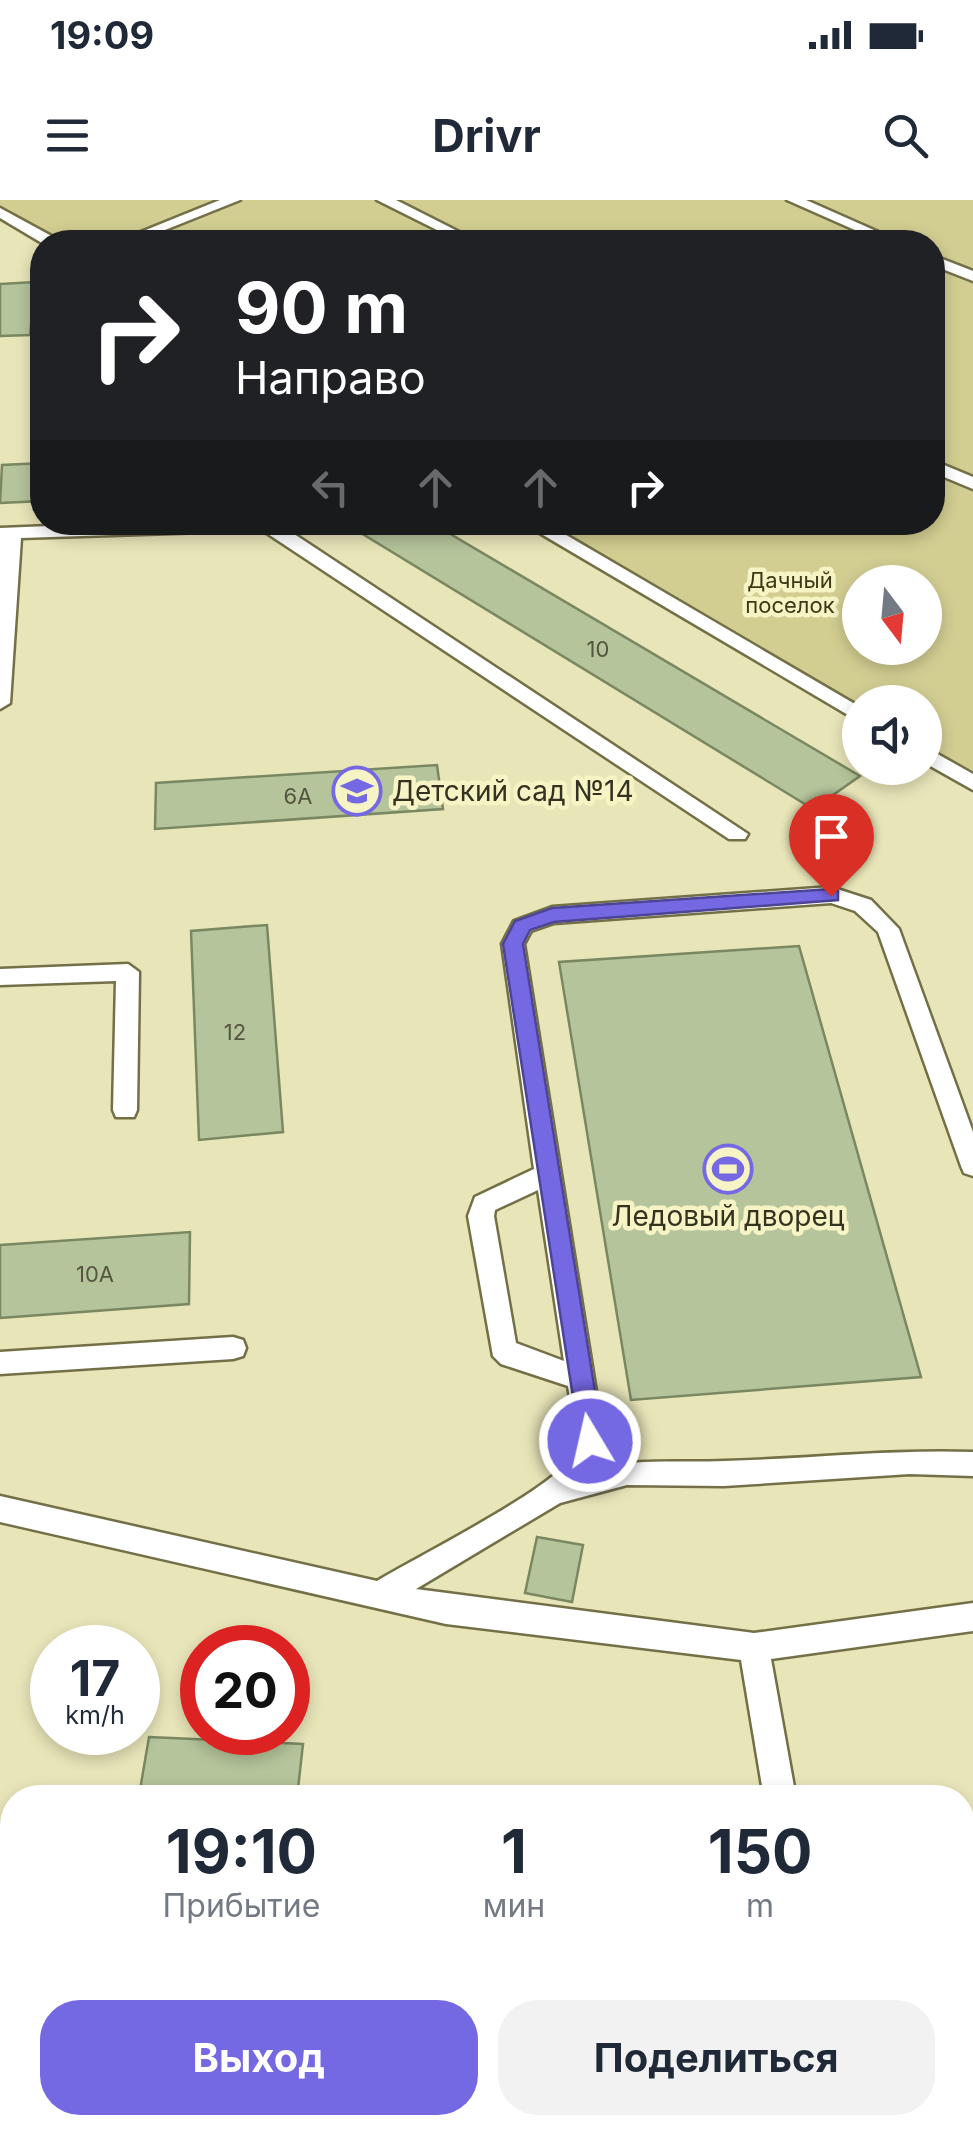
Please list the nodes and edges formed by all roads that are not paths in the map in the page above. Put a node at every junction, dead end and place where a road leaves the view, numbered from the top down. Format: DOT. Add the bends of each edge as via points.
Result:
graph roads {
  1 [pos="233,200"];
  2 [pos="384,200"];
  3 [pos="794,200"];
  4 [pos="0,212"];
  5 [pos="31,230"];
  6 [pos="154,230"];
  7 [pos="447,230"];
  8 [pos="865,230"];
  9 [pos="945,264"];
  10 [pos="973,276"];
  11 [pos="945,471"];
  12 [pos="973,484"];
  13 [pos="6,533"];
  14 [pos="283,535"];
  15 [pos="552,535"];
  16 [pos="0,703"];
  17 [pos="842,705"];
  18 [pos="942,764"];
  19 [pos="973,782"];
  20 [pos="738,834"];
  21 [pos="0,977"];
  22 [pos="125,1110"];
  23 [pos="973,1166"];
  24 [pos="548,1174"];
  25 [pos="232,1348"];
  26 [pos="0,1363"];
  27 [pos="580,1378"];
  28 [pos="973,1464"];
  29 [pos="552,1492"];
  30 [pos="0,1509"];
  31 [pos="380,1595"];
  32 [pos="973,1617"];
  33 [pos="754,1647"];
  34 [pos="777,1785"];
  1 -- 6 [label="lane"];
  2 -- 7 [label="lane"];
  3 -- 8 [label="lane"];
  4 -- 5 [label="lane"];
  9 -- 10 [label="lane"];
  11 -- 12 [label="lane"];
  13 -- 16 [label="lane"];
  14 -- 20 [label="lane"];
  15 -- 17 [label="lane"];
  18 -- 19 [label="lane"];
  21 -- 22 [label="lane" via="128,972"];
  23 -- 24 [label="lane" via="888,930 864,905 831,896 552,915 522,926 514,962"];
  24 -- 27 [label="lane"];
  24 -- 27 [label="lane" via="484,1204 481,1216 502,1348"];
  25 -- 26 [label="lane"];
  27 -- 29 [label="lane" via="590,1441 579,1469"];
  28 -- 29 [label="lane" via="626,1474"];
  29 -- 31 [label="lane"];
  30 -- 31 [label="lane"];
  31 -- 33 [label="lane" via="446,1610"];
  32 -- 33 [label="lane"];
  33 -- 34 [label="lane"];
}
